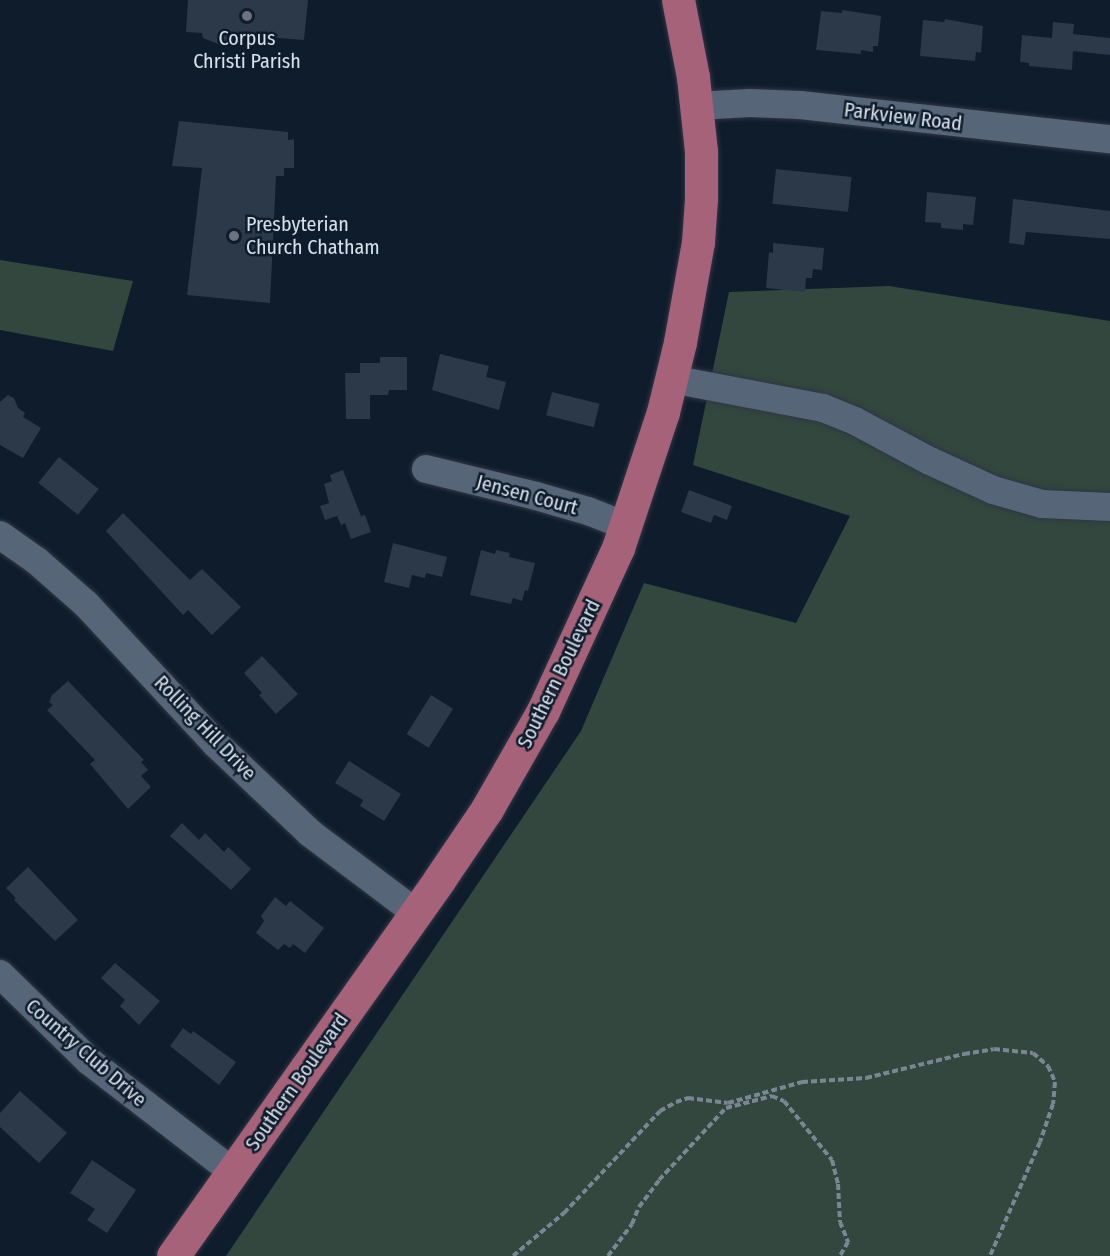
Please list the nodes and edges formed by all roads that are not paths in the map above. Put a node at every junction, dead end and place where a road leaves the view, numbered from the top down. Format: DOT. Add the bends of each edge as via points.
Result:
graph roads {
  1 [pos="678,0"];
  2 [pos="696,106"];
  3 [pos="1110,140"];
  4 [pos="671,379"];
  5 [pos="426,470"];
  6 [pos="1110,507"];
  7 [pos="626,526"];
  8 [pos="0,535"];
  9 [pos="417,913"];
  10 [pos="0,974"];
  11 [pos="233,1172"];
  12 [pos="173,1256"];
  1 -- 2 [label="main road, Southern Boulevard"];
  2 -- 3 [label="street, Parkview Road" via="800,105"];
  2 -- 4 [label="main road, Southern Boulevard" via="701,151 700,221"];
  4 -- 6 [label="street" via="823,408 993,490 1042,504"];
  4 -- 7 [label="main road, Southern Boulevard"];
  5 -- 7 [label="street, Jensen Court" via="536,496"];
  7 -- 9 [label="main road, Southern Boulevard" via="582,632 522,752"];
  8 -- 9 [label="street, Rolling Hill Drive" via="86,604 216,744 310,833"];
  9 -- 11 [label="main road, Southern Boulevard"];
  10 -- 11 [label="street, Country Club Drive" via="89,1062"];
  11 -- 12 [label="main road, Southern Boulevard"];
}
